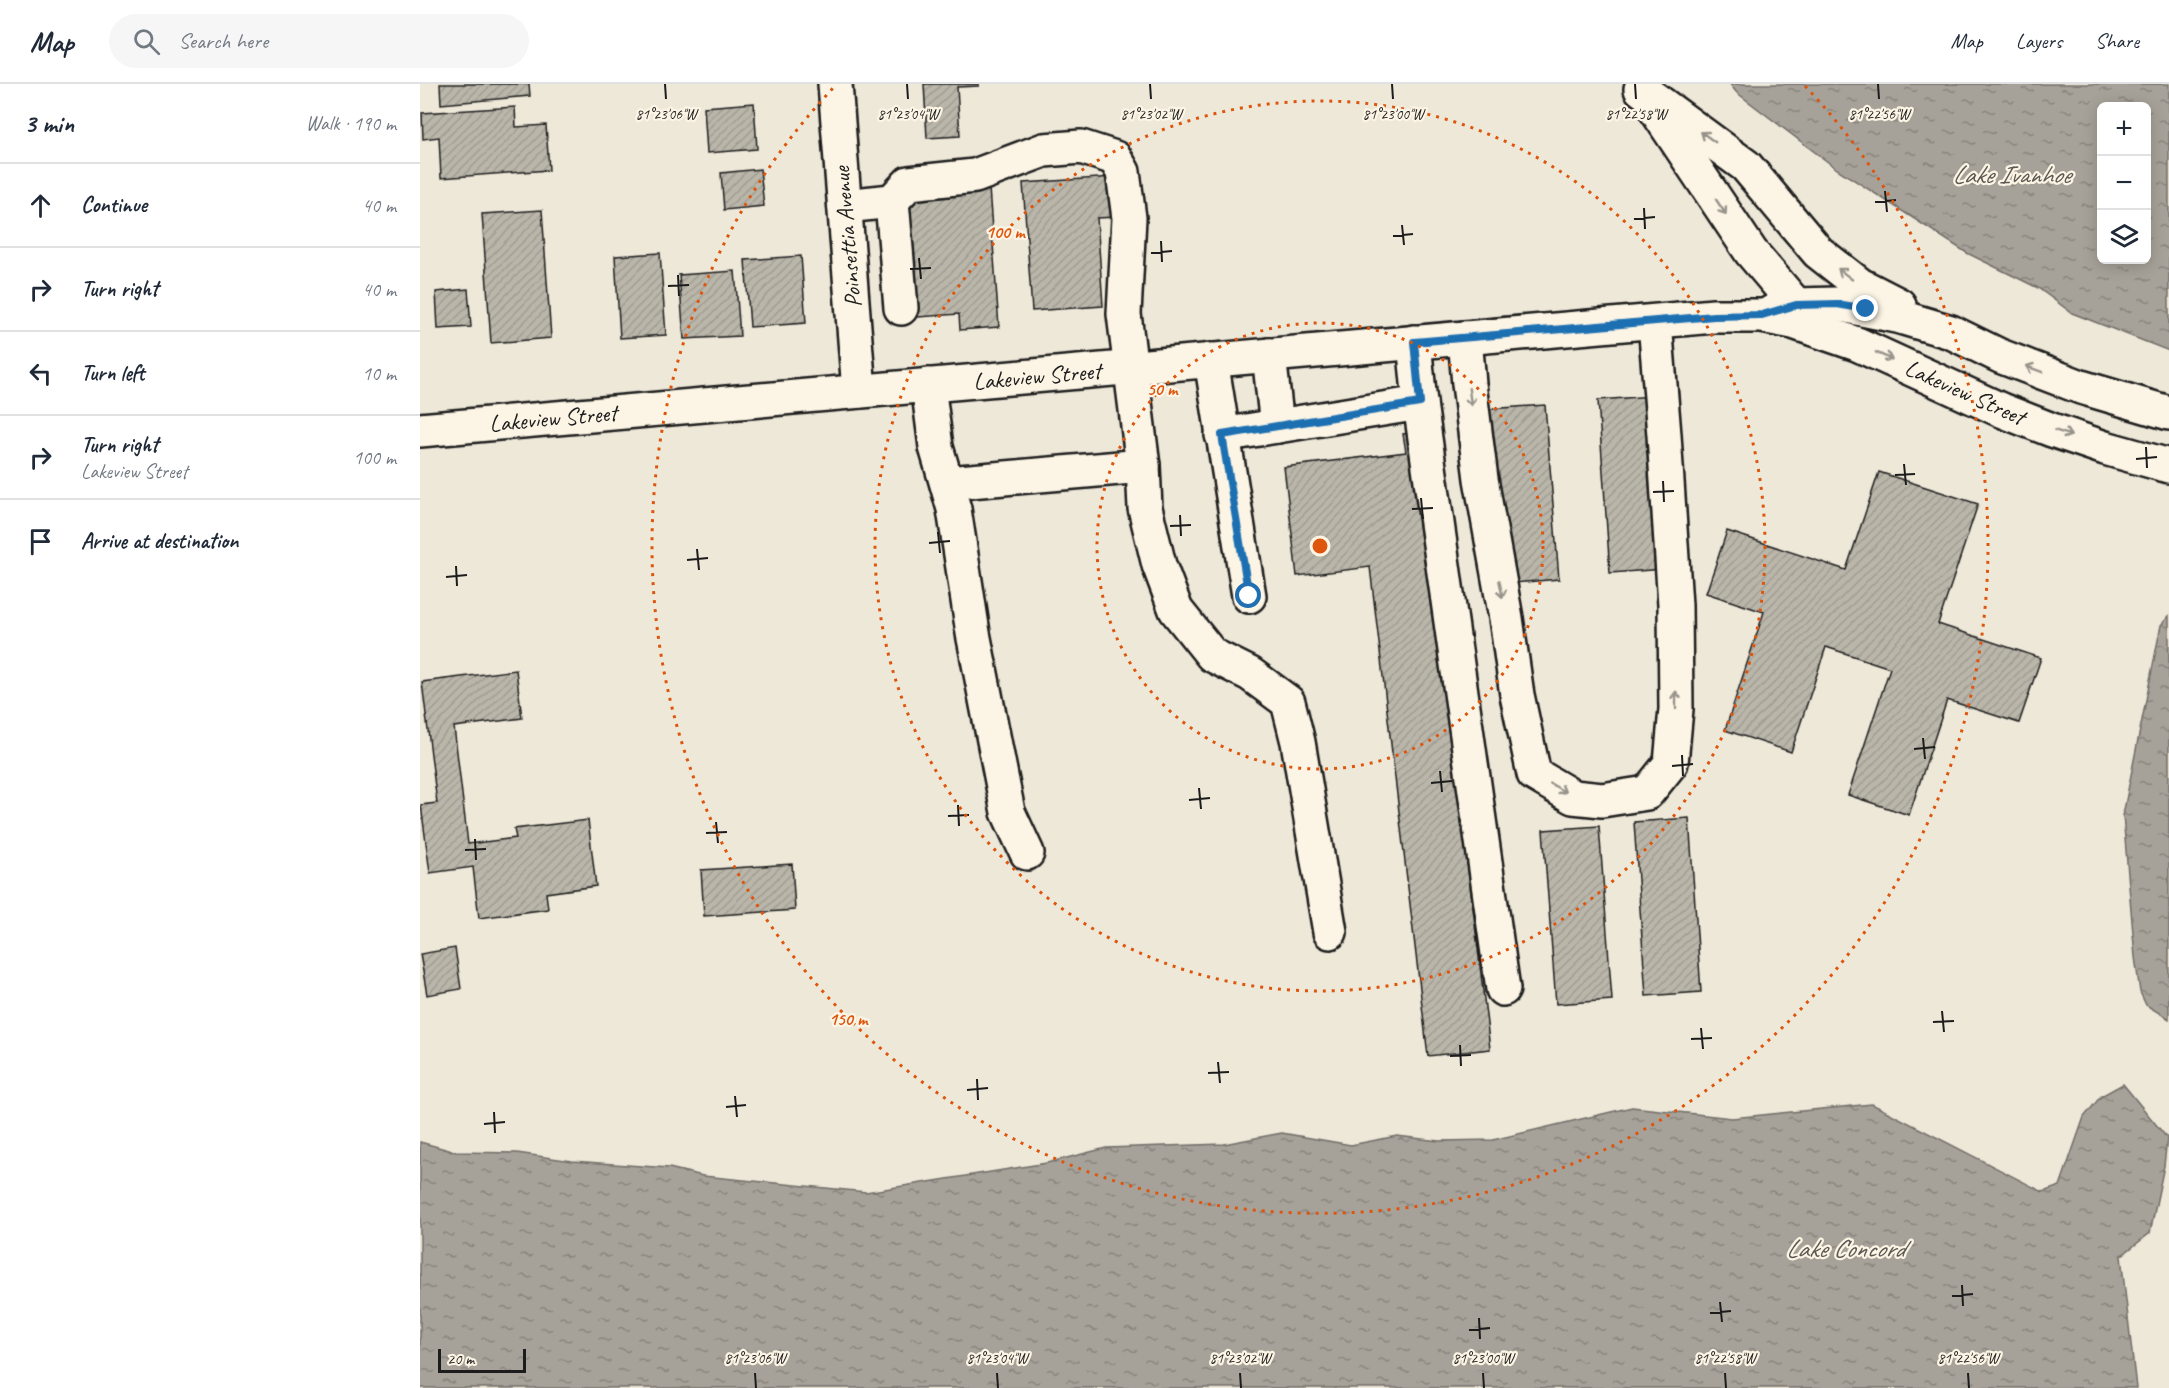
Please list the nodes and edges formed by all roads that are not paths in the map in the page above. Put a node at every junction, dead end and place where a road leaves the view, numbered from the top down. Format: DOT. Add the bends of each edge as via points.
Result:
graph roads {
  1 [pos="835,84"];
  2 [pos="1639,86"];
  3 [pos="892,201"];
  4 [pos="845,206"];
  5 [pos="1796,305"];
  6 [pos="901,308"];
  7 [pos="1762,315"];
  8 [pos="1655,322"];
  9 [pos="1951,332"];
  10 [pos="1830,334"];
  11 [pos="1465,338"];
  12 [pos="1414,342"];
  13 [pos="1269,356"];
  14 [pos="1211,360"];
  15 [pos="1132,368"];
  16 [pos="928,385"];
  17 [pos="859,391"];
  18 [pos="1420,403"];
  19 [pos="2169,413"];
  20 [pos="1277,426"];
  21 [pos="420,430"];
  22 [pos="1222,435"];
  23 [pos="1143,466"];
  24 [pos="2169,466"];
  25 [pos="947,483"];
  26 [pos="1249,596"];
  27 [pos="1027,853"];
  28 [pos="1330,932"];
  29 [pos="1503,989"];
  1 -- 4 [label="street, Poinsettia Avenue"];
  2 -- 5 [label="street, one-way" via="1752,252"];
  9 -- 2 [label="street, one-way" via="1860,285 1818,252 1746,166"];
  3 -- 4 [label="street"];
  3 -- 6 [label="street"];
  3 -- 15 [label="street" via="909,183 975,176 1044,150 1081,147 1115,158 1123,172 1130,218 1124,314"];
  4 -- 17 [label="street, Poinsettia Avenue"];
  5 -- 7 [label="street, Lakeview Street"];
  5 -- 9 [label="street, Lakeview Street" via="1837,304 1866,309"];
  5 -- 10 [label="street"];
  7 -- 8 [label="street, Lakeview Street"];
  7 -- 10 [label="street, Lakeview Street"];
  8 -- 11 [label="street, Lakeview Street"];
  11 -- 8 [label="street, one-way" via="1481,479 1534,774 1574,797 1602,800 1647,794 1671,763 1676,709 1675,604"];
  19 -- 9 [label="street, Lakeview Street, one-way" via="2071,383"];
  10 -- 24 [label="street, Lakeview Street, one-way" via="2052,430"];
  11 -- 12 [label="street, Lakeview Street"];
  12 -- 13 [label="street, Lakeview Street"];
  12 -- 18 [label="street"];
  13 -- 14 [label="street, Lakeview Street"];
  13 -- 20 [label="street"];
  14 -- 15 [label="street, Lakeview Street"];
  14 -- 22 [label="street"];
  15 -- 16 [label="street, Lakeview Street"];
  15 -- 23 [label="street"];
  16 -- 17 [label="street, Lakeview Street"];
  16 -- 25 [label="street" via="936,447"];
  17 -- 21 [label="street, Lakeview Street"];
  18 -- 20 [label="street"];
  18 -- 29 [label="street"];
  20 -- 22 [label="street"];
  22 -- 26 [label="street"];
  23 -- 25 [label="street"];
  23 -- 28 [label="street" via="1145,508 1159,565 1176,610 1212,655 1250,674 1288,702"];
  25 -- 27 [label="street" via="1008,812"];
}
